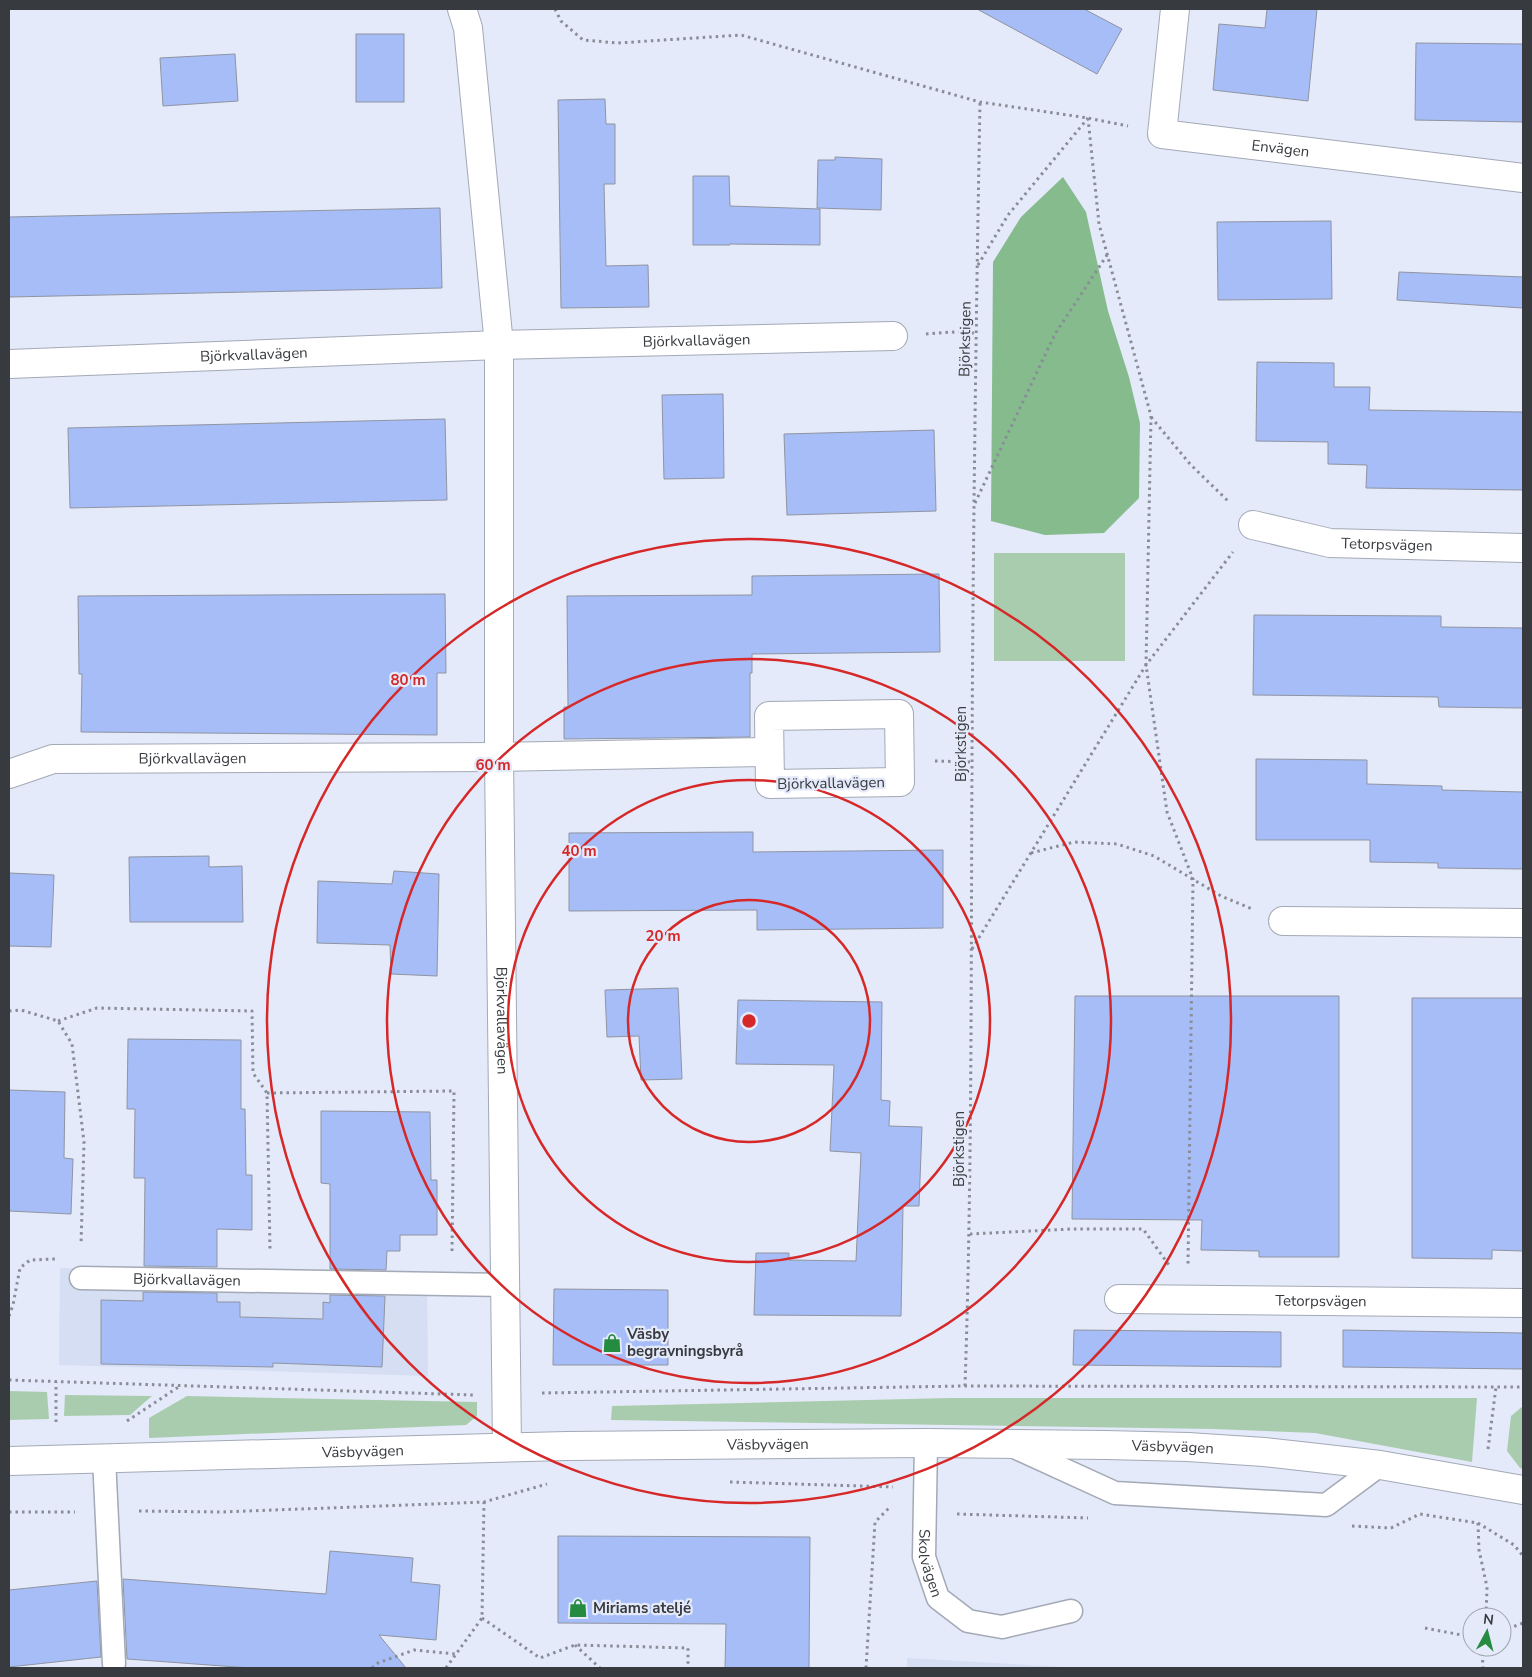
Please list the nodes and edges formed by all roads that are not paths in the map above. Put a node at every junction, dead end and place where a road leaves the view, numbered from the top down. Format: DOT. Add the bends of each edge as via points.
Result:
graph roads {
  1 [pos="462,9"];
  2 [pos="1175,9"];
  3 [pos="1523,178"];
  4 [pos="893,336"];
  5 [pos="499,345"];
  6 [pos="9,364"];
  7 [pos="1253,525"];
  8 [pos="1523,548"];
  9 [pos="769,752"];
  10 [pos="499,756"];
  11 [pos="9,774"];
  12 [pos="1283,921"];
  13 [pos="1523,923"];
  14 [pos="81,1268"];
  15 [pos="505,1285"];
  16 [pos="1120,1299"];
  17 [pos="1523,1303"];
  18 [pos="926,1444"];
  19 [pos="1009,1445"];
  20 [pos="507,1448"];
  21 [pos="104,1458"];
  22 [pos="9,1461"];
  23 [pos="1380,1465"];
  24 [pos="1523,1490"];
  25 [pos="1072,1612"];
  26 [pos="114,1664"];
  1 -- 5 [label="street, Björkvallavägen" via="468,28"];
  2 -- 3 [label="street, Envägen" via="1162,134"];
  4 -- 5 [label="street, Björkvallavägen"];
  5 -- 6 [label="street, Björkvallavägen"];
  5 -- 10 [label="street, Björkvallavägen"];
  7 -- 8 [label="street, Tetorpsvägen" via="1330,543"];
  9 -- 9 [label="street, Björkvallavägen" via="770,784 900,782 898,714 769,716"];
  9 -- 10 [label="street, Björkvallavägen"];
  10 -- 11 [label="street, Björkvallavägen" via="53,758"];
  10 -- 15 [label="street, Björkvallavägen"];
  12 -- 13 [label="street"];
  14 -- 15 [label="lane, Björkvallavägen" via="271,1281"];
  15 -- 20 [label="street, Björkvallavägen"];
  16 -- 17 [label="street, Tetorpsvägen" via="1188,1287"];
  18 -- 19 [label="street, Väsbyvägen"];
  18 -- 20 [label="street, Väsbyvägen"];
  18 -- 25 [label="lane, Skolvägen" via="917,1494 924,1557 938,1598 968,1621 1002,1627"];
  19 -- 23 [label="street, Väsbyvägen" via="1188,1446"];
  19 -- 23 [label="lane" via="1115,1493 1326,1505"];
  20 -- 21 [label="street, Väsbyvägen"];
  21 -- 22 [label="street, Väsbyvägen"];
  21 -- 26 [label="lane"];
  23 -- 24 [label="street, Väsbyvägen"];
}
